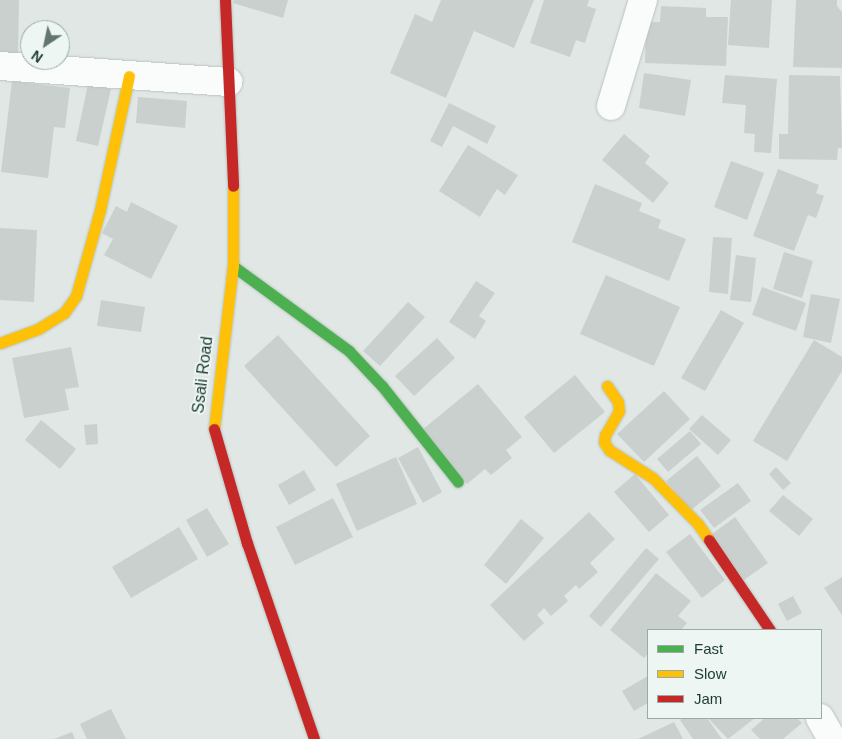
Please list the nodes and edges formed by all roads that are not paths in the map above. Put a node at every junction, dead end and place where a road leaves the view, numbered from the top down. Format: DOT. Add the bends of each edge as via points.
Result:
graph roads {
  1 [pos="225,0"];
  2 [pos="643,0"];
  3 [pos="0,66"];
  4 [pos="129,76"];
  5 [pos="228,82"];
  6 [pos="611,106"];
  7 [pos="233,266"];
  8 [pos="0,343"];
  9 [pos="607,386"];
  10 [pos="458,482"];
  11 [pos="769,629"];
  12 [pos="821,719"];
  13 [pos="314,739"];
  14 [pos="832,739"];
  1 -- 5 [label="street, Ssali Road"];
  2 -- 6 [label="street"];
  3 -- 4 [label="street"];
  4 -- 5 [label="street"];
  4 -- 8 [label="street" via="100,210 76,296 64,313 38,329"];
  5 -- 7 [label="street, Ssali Road" via="233,146"];
  7 -- 10 [label="street" via="349,351 382,386"];
  7 -- 13 [label="street, Ssali Road" via="213,418 215,440"];
  9 -- 11 [label="street" via="618,402 619,411 605,435 604,442 609,450 653,478 698,524"];
  12 -- 14 [label="street"];
}
